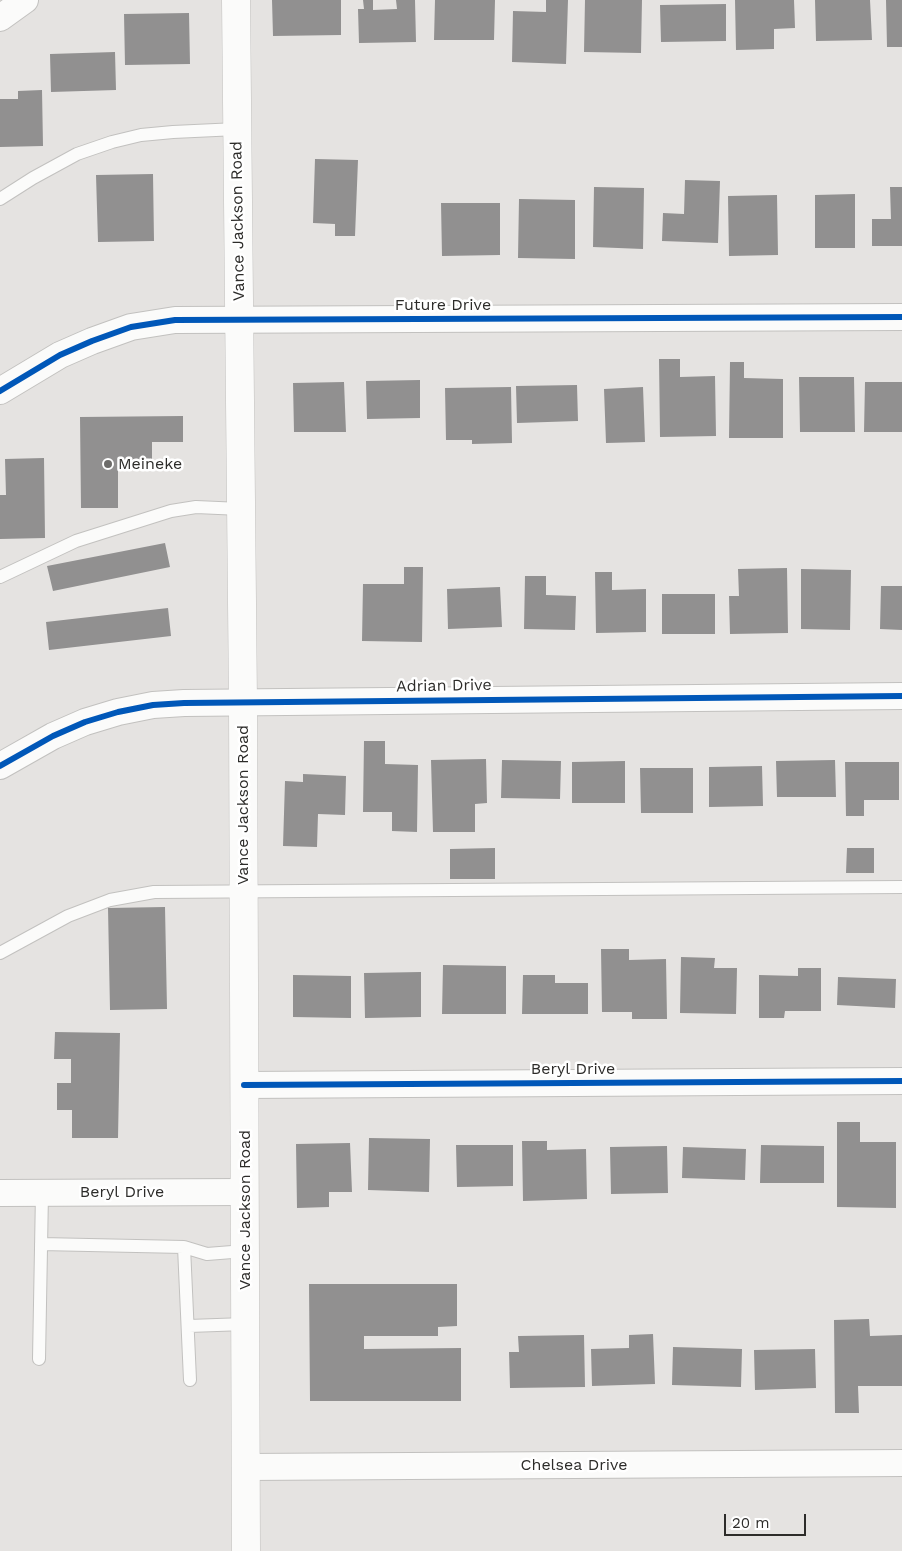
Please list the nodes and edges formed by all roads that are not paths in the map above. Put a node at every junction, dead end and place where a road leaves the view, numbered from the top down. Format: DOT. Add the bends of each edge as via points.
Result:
graph roads {
  1 [pos="25,0"];
  2 [pos="236,0"];
  3 [pos="0,18"];
  4 [pos="237,129"];
  5 [pos="0,199"];
  6 [pos="902,317"];
  7 [pos="239,320"];
  8 [pos="0,391"];
  9 [pos="241,508"];
  10 [pos="0,577"];
  11 [pos="902,696"];
  12 [pos="243,702"];
  13 [pos="0,766"];
  14 [pos="902,887"];
  15 [pos="244,890"];
  16 [pos="0,953"];
  17 [pos="902,1081"];
  18 [pos="244,1085"];
  19 [pos="245,1192"];
  20 [pos="0,1193"];
  21 [pos="42,1193"];
  22 [pos="41,1244"];
  23 [pos="184,1247"];
  24 [pos="245,1252"];
  25 [pos="245,1324"];
  26 [pos="189,1326"];
  27 [pos="39,1360"];
  28 [pos="190,1380"];
  29 [pos="902,1463"];
  30 [pos="246,1468"];
  31 [pos="246,1551"];
  1 -- 3 [label="street"];
  2 -- 4 [label="main road, Vance Jackson Road"];
  4 -- 5 [label="lane" via="141,135 112,142 77,154"];
  4 -- 7 [label="main road, Vance Jackson Road"];
  6 -- 7 [label="street, Future Drive"];
  7 -- 8 [label="street, Future Drive" via="176,320 131,327 60,355"];
  7 -- 9 [label="main road, Vance Jackson Road"];
  9 -- 10 [label="lane" via="196,507 171,511 76,541"];
  9 -- 12 [label="main road, Vance Jackson Road"];
  11 -- 12 [label="street, Adrian Drive"];
  12 -- 13 [label="street, Adrian Drive" via="153,705 118,712 53,736"];
  12 -- 15 [label="main road, Vance Jackson Road"];
  14 -- 15 [label="lane"];
  15 -- 16 [label="lane" via="154,892 110,900 68,916"];
  15 -- 18 [label="main road, Vance Jackson Road"];
  17 -- 18 [label="street, Beryl Drive"];
  18 -- 19 [label="main road, Vance Jackson Road"];
  19 -- 21 [label="street, Beryl Drive"];
  19 -- 24 [label="main road, Vance Jackson Road"];
  20 -- 21 [label="street, Beryl Drive"];
  21 -- 22 [label="lane"];
  22 -- 23 [label="lane"];
  22 -- 27 [label="lane"];
  23 -- 24 [label="lane" via="207,1254"];
  23 -- 26 [label="lane"];
  24 -- 25 [label="main road, Vance Jackson Road"];
  25 -- 26 [label="lane"];
  25 -- 30 [label="main road, Vance Jackson Road"];
  26 -- 28 [label="lane"];
  29 -- 30 [label="street, Chelsea Drive"];
  30 -- 31 [label="main road, Vance Jackson Road"];
}
